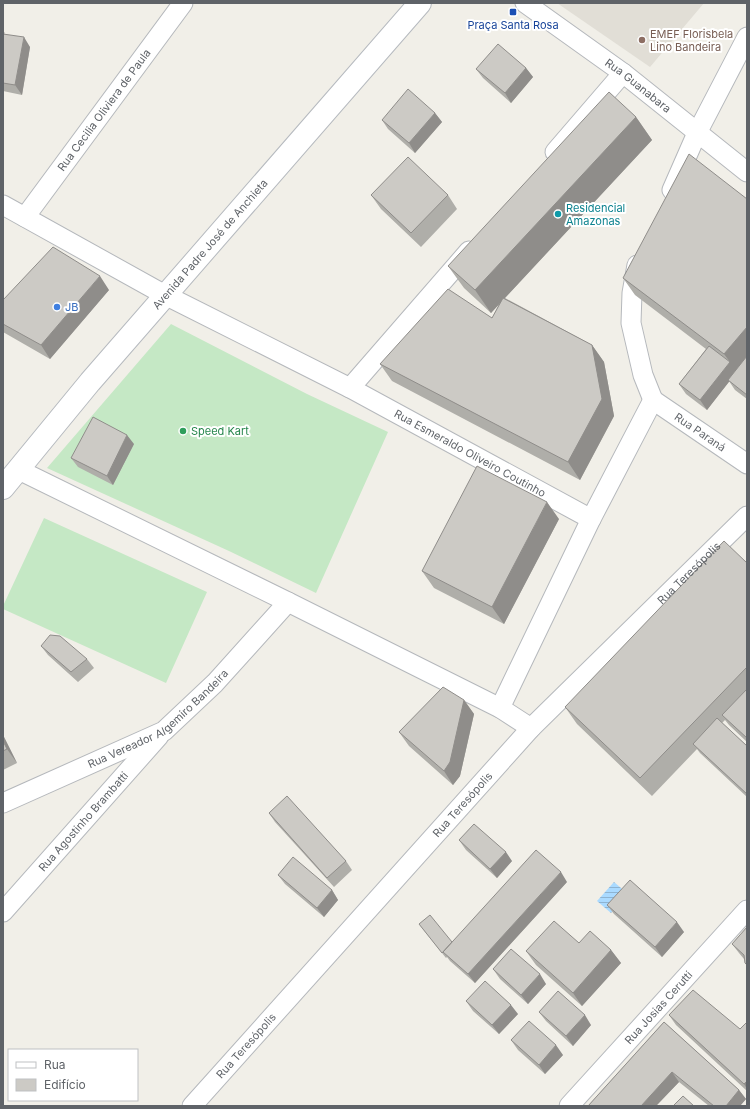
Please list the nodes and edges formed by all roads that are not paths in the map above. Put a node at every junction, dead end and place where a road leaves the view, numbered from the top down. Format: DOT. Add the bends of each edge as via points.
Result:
graph roads {
  1 [pos="183,3"];
  2 [pos="420,3"];
  3 [pos="525,3"];
  4 [pos="747,36"];
  5 [pos="623,73"];
  6 [pos="698,133"];
  7 [pos="546,162"];
  8 [pos="747,172"];
  9 [pos="3,205"];
  10 [pos="664,206"];
  11 [pos="25,217"];
  12 [pos="479,239"];
  13 [pos="644,249"];
  14 [pos="165,295"];
  15 [pos="350,388"];
  16 [pos="653,400"];
  17 [pos="747,464"];
  18 [pos="19,470"];
  19 [pos="3,488"];
  20 [pos="747,516"];
  21 [pos="591,519"];
  22 [pos="288,602"];
  23 [pos="500,708"];
  24 [pos="531,728"];
  25 [pos="164,731"];
  26 [pos="3,803"];
  27 [pos="747,910"];
  28 [pos="3,912"];
  29 [pos="192,1106"];
  30 [pos="569,1106"];
  1 -- 11 [label="street, Rua Cecilia Oliviera de Paula"];
  2 -- 14 [label="main road, Avenida Padre José de Anchieta"];
  3 -- 5 [label="street, Rua Guanabara"];
  4 -- 6 [label="street"];
  5 -- 6 [label="street, Rua Guanabara"];
  5 -- 7 [label="street"];
  6 -- 8 [label="street, Rua Guanabara"];
  6 -- 10 [label="street"];
  9 -- 11 [label="street, Rua Esmeraldo Oliveiro Coutinho"];
  11 -- 14 [label="street, Rua Esmeraldo Oliveiro Coutinho"];
  12 -- 15 [label="street"];
  13 -- 16 [label="street" via="632,293 631,323 642,376"];
  14 -- 15 [label="street, Rua Esmeraldo Oliveiro Coutinho"];
  14 -- 18 [label="main road, Avenida Padre José de Anchieta"];
  15 -- 21 [label="street, Rua Esmeraldo Oliveiro Coutinho"];
  16 -- 17 [label="street, Rua Paraná"];
  16 -- 21 [label="street"];
  18 -- 19 [label="main road, Avenida Padre José de Anchieta"];
  18 -- 22 [label="street"];
  20 -- 24 [label="street, Rua Teresópolis"];
  21 -- 23 [label="street"];
  22 -- 23 [label="street"];
  22 -- 25 [label="street, Rua Vereador Algemiro Bandeira" via="215,683"];
  23 -- 24 [label="street"];
  24 -- 29 [label="street, Rua Teresópolis"];
  25 -- 26 [label="street, Rua Vereador Algemiro Bandeira"];
  25 -- 28 [label="street, Rua Agostinho Brambatti"];
  27 -- 30 [label="street, Rua Josias Cerutti"];
}
